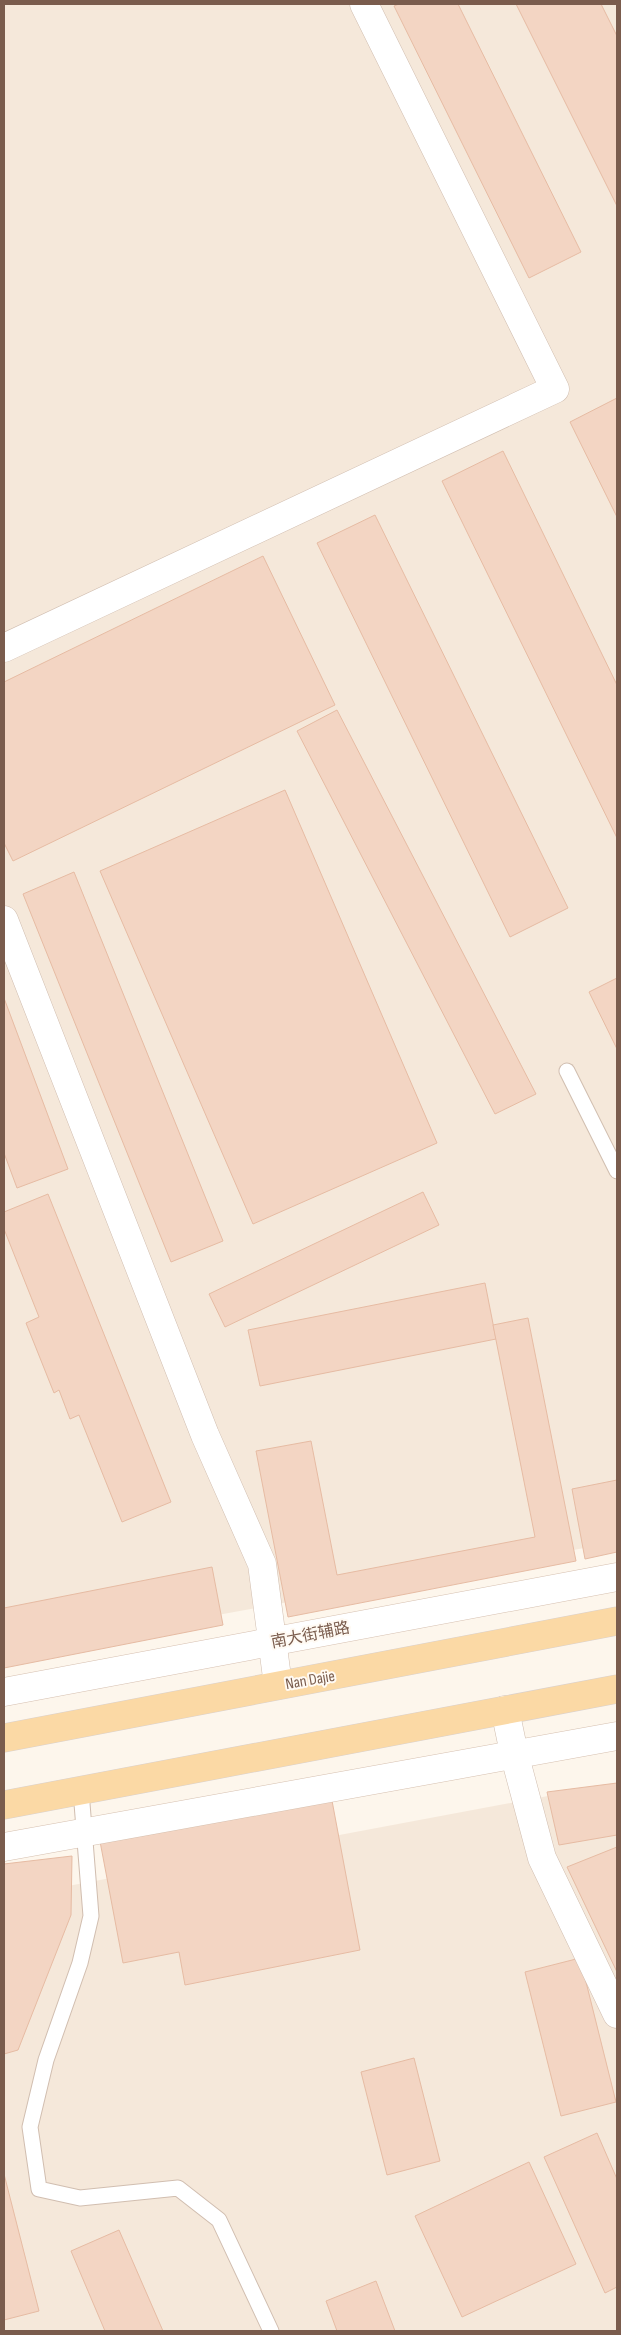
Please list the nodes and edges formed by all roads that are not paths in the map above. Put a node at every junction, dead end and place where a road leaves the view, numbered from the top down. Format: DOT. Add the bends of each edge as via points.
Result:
graph roads {
  1 [pos="364,4"];
  2 [pos="4,648"];
  3 [pos="4,920"];
  4 [pos="567,1071"];
  5 [pos="617,1171"];
  6 [pos="617,1577"];
  7 [pos="617,1622"];
  8 [pos="272,1641"];
  9 [pos="278,1685"];
  10 [pos="617,1689"];
  11 [pos="4,1692"];
  12 [pos="505,1710"];
  13 [pos="617,1736"];
  14 [pos="4,1738"];
  15 [pos="514,1754"];
  16 [pos="81,1791"];
  17 [pos="4,1805"];
  18 [pos="84,1832"];
  19 [pos="4,1847"];
  20 [pos="617,2014"];
  21 [pos="271,2331"];
  1 -- 2 [label="street" via="555,389"];
  3 -- 8 [label="street" via="205,1435 262,1564"];
  4 -- 5 [label="lane"];
  6 -- 8 [label="street, 南大街辅路"];
  7 -- 9 [label="main road, Nan Dajie"];
  8 -- 9 [label="street"];
  8 -- 11 [label="street, 南大街辅路"];
  9 -- 14 [label="main road, Nan Dajie"];
  10 -- 12 [label="main road"];
  12 -- 15 [label="street"];
  12 -- 16 [label="main road"];
  13 -- 15 [label="street"];
  15 -- 18 [label="street"];
  15 -- 20 [label="street" via="542,1858"];
  16 -- 17 [label="main road"];
  16 -- 18 [label="lane"];
  18 -- 19 [label="street"];
  18 -- 21 [label="lane" via="91,1916 80,1963 46,2060 30,2127 39,2189 80,2198 178,2188 219,2220"];
}
